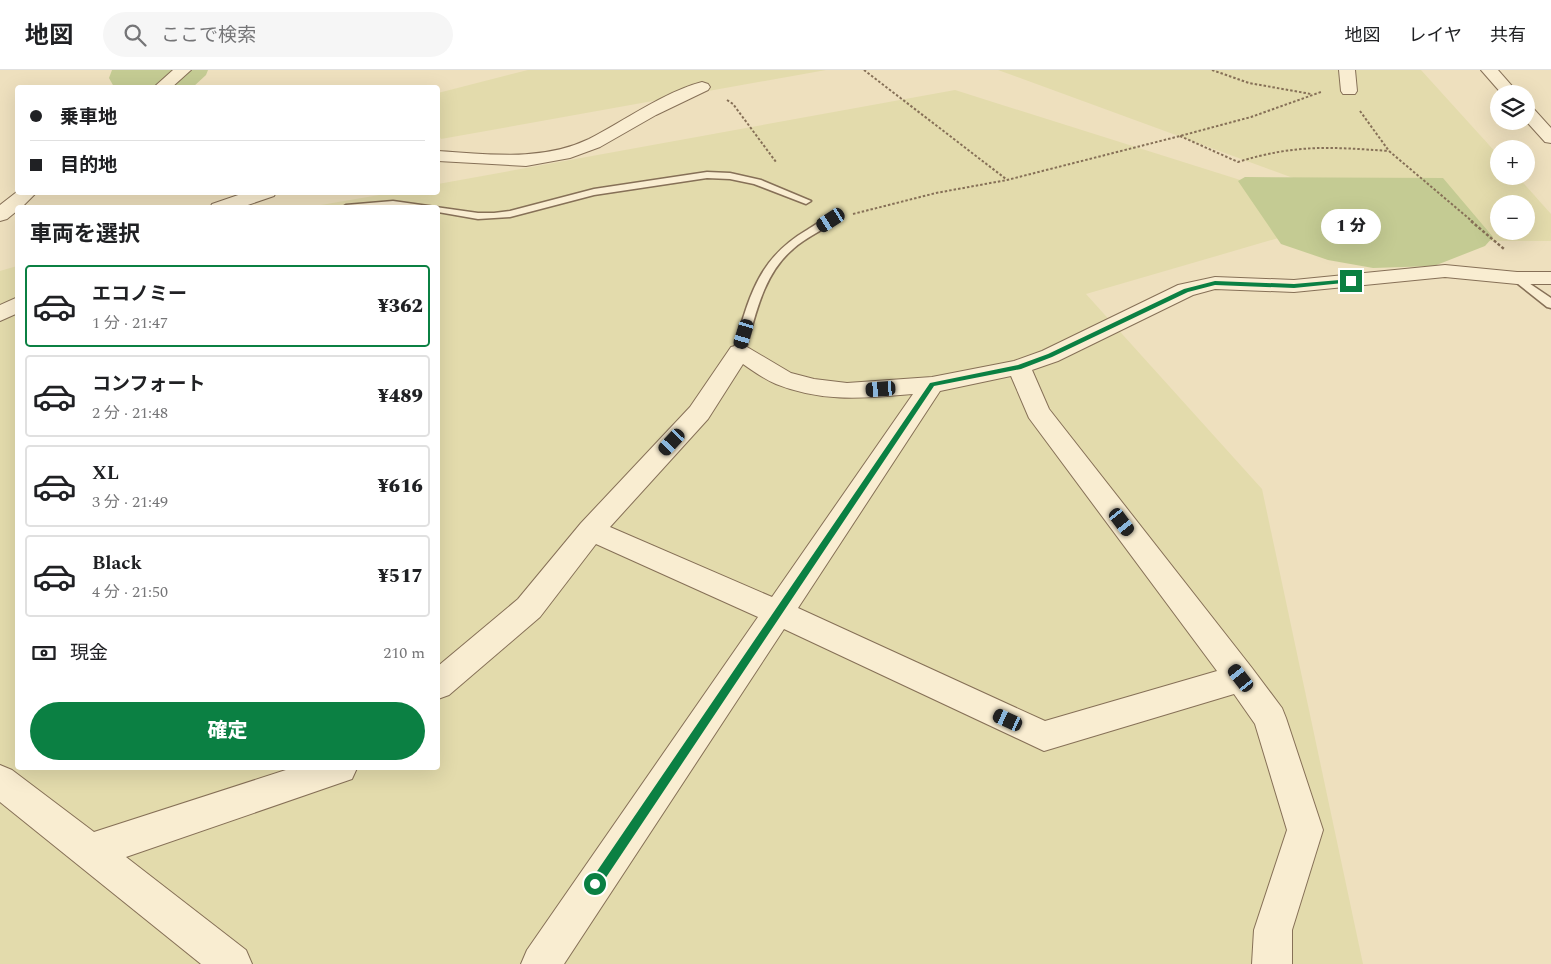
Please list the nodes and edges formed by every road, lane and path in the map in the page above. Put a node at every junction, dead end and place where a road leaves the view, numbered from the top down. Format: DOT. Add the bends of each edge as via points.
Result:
graph roads {
  1 [pos="183,70"];
  2 [pos="864,70"];
  3 [pos="1212,70"];
  4 [pos="1347,70"];
  5 [pos="1489,70"];
  6 [pos="165,85"];
  7 [pos="1503,85"];
  8 [pos="702,87"];
  9 [pos="1349,91"];
  10 [pos="1312,94"];
  11 [pos="1535,121"];
  12 [pos="1180,136"];
  13 [pos="1551,138"];
  14 [pos="1390,151"];
  15 [pos="440,156"];
  16 [pos="1007,180"];
  17 [pos="24,195"];
  18 [pos="258,195"];
  19 [pos="806,201"];
  20 [pos="228,205"];
  21 [pos="381,205"];
  22 [pos="403,205"];
  23 [pos="440,208"];
  24 [pos="0,215"];
  25 [pos="831,220"];
  26 [pos="1517,278"];
  27 [pos="1546,278"];
  28 [pos="1551,304"];
  29 [pos="15,305"];
  30 [pos="0,314"];
  31 [pos="739,352"];
  32 [pos="1019,367"];
  33 [pos="932,384"];
  34 [pos="591,530"];
  35 [pos="778,613"];
  36 [pos="1241,678"];
  37 [pos="440,683"];
  38 [pos="334,770"];
  39 [pos="0,781"];
  40 [pos="90,851"];
  41 [pos="232,964"];
  42 [pos="541,964"];
  43 [pos="1272,964"];
  1 -- 6 [label="street"];
  2 -- 16 [label="path"];
  3 -- 10 [label="path" via="1248,83"];
  4 -- 9 [label="street"];
  5 -- 7 [label="street"];
  8 -- 15 [label="street" via="650,111 594,144 564,154 526,161"];
  8 -- 19 [label="path" via="733,104"];
  9 -- 10 [label="path" via="1327,90"];
  9 -- 14 [label="path" via="1352,100"];
  10 -- 12 [label="path" via="1252,117"];
  11 -- 13 [label="street"];
  12 -- 14 [label="path" via="1238,162 1296,147"];
  12 -- 16 [label="path"];
  14 -- 27 [label="path" via="1494,241"];
  16 -- 25 [label="path" via="936,193"];
  17 -- 24 [label="street"];
  18 -- 20 [label="street"];
  19 -- 23 [label="lane" via="757,182 707,175 594,192 510,214 478,216"];
  21 -- 22 [label="lane"];
  25 -- 31 [label="lane" via="788,248 770,268 755,298"];
  26 -- 27 [label="street"];
  26 -- 28 [label="lane"];
  26 -- 32 [label="street" via="1445,271 1294,286 1215,283 1186,290 1050,356"];
  29 -- 30 [label="street"];
  31 -- 33 [label="street" via="783,378 812,387 847,391"];
  31 -- 34 [label="street" via="699,413"];
  32 -- 33 [label="street"];
  32 -- 36 [label="street" via="1038,412"];
  33 -- 35 [label="street"];
  34 -- 35 [label="street"];
  34 -- 37 [label="street" via="529,608"];
  35 -- 36 [label="street" via="1044,736"];
  35 -- 42 [label="street"];
  36 -- 43 [label="street" via="1270,718 1305,830 1273,930"];
  38 -- 40 [label="street"];
  39 -- 40 [label="street"];
  40 -- 41 [label="street"];
}
